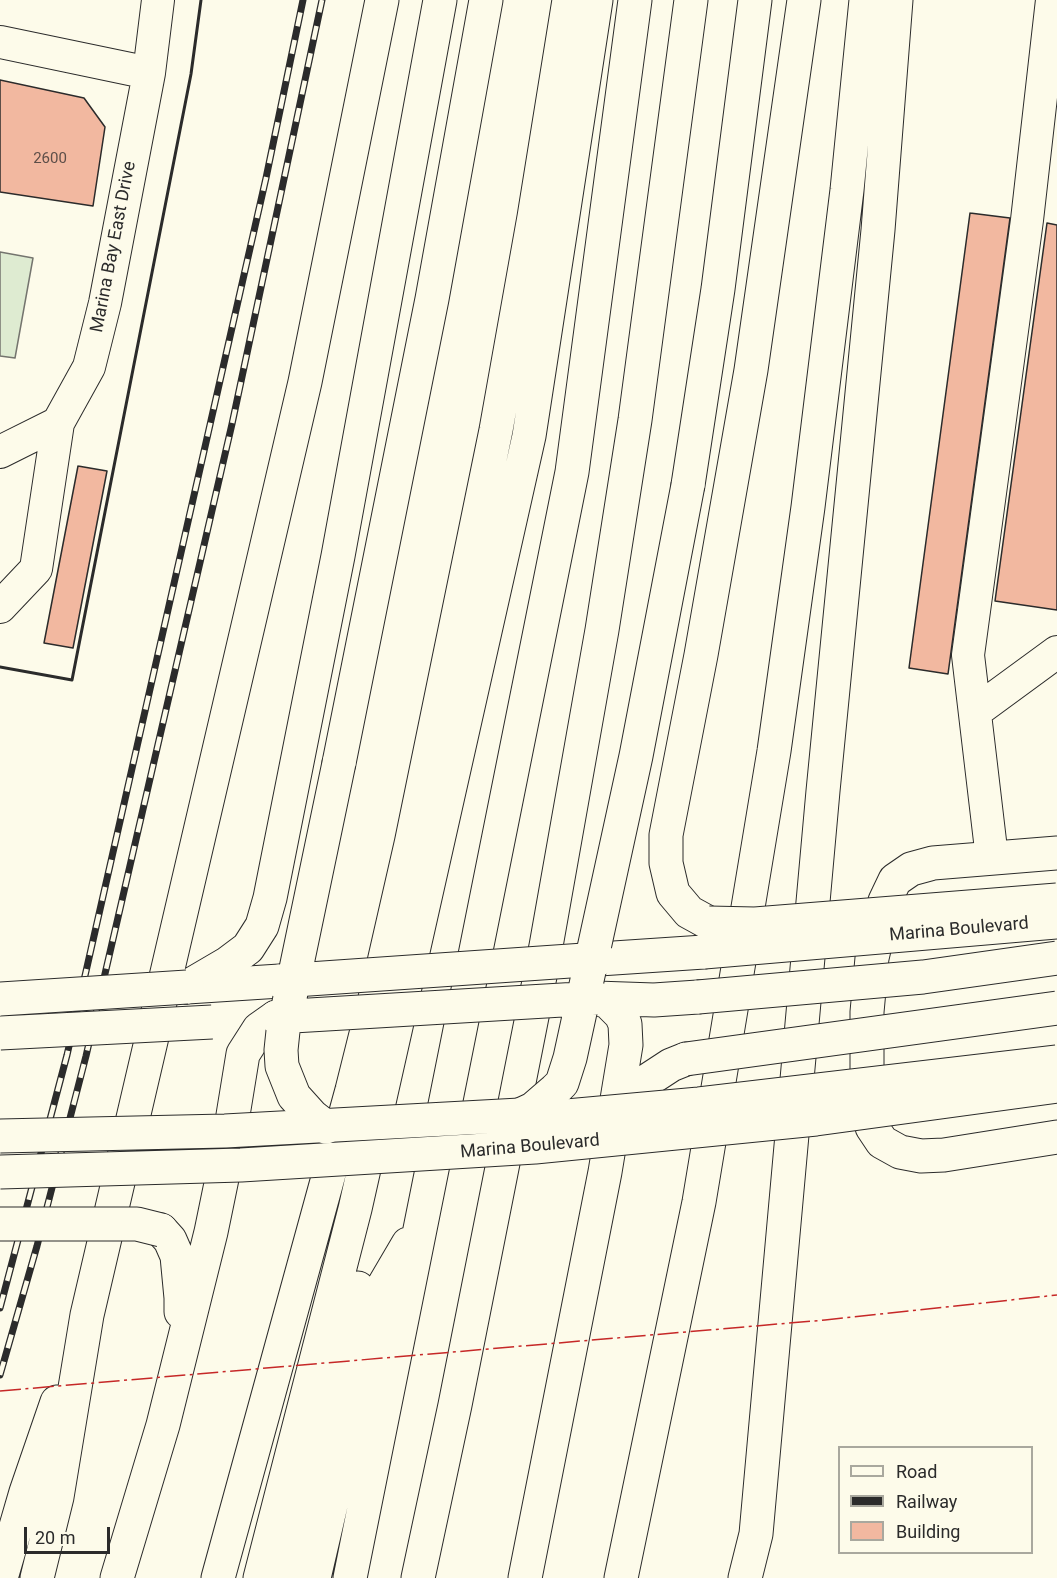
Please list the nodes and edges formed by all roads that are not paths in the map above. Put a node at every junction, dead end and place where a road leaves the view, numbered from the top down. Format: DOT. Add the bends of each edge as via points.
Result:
graph roads {
  1 [pos="158,0"];
  2 [pos="382,0"];
  3 [pos="440,0"];
  4 [pos="486,0"];
  5 [pos="569,0"];
  6 [pos="596,0"];
  7 [pos="635,0"];
  8 [pos="691,0"];
  9 [pos="755,0"];
  10 [pos="804,0"];
  11 [pos="866,0"];
  12 [pos="896,0"];
  13 [pos="1052,0"];
  14 [pos="0,42"];
  15 [pos="149,73"];
  16 [pos="57,423"];
  17 [pos="0,452"];
  18 [pos="0,607"];
  19 [pos="1057,651"];
  20 [pos="975,712"];
  21 [pos="1057,853"];
  22 [pos="992,858"];
  23 [pos="1057,900"];
  24 [pos="1057,922"];
  25 [pos="707,938"];
  26 [pos="1057,958"];
  27 [pos="203,986"];
  28 [pos="596,998"];
  29 [pos="0,999"];
  30 [pos="1057,1008"];
  31 [pos="276,1017"];
  32 [pos="0,1033"];
  33 [pos="1057,1062"];
  34 [pos="1057,1086"];
  35 [pos="520,1115"];
  36 [pos="326,1127"];
  37 [pos="610,1133"];
  38 [pos="0,1137"];
  39 [pos="1057,1137"];
  40 [pos="0,1172"];
  41 [pos="355,1209"];
  42 [pos="422,1218"];
  43 [pos="0,1224"];
  44 [pos="87,1315"];
  45 [pos="178,1367"];
  46 [pos="1,1578"];
  47 [pos="37,1578"];
  48 [pos="117,1578"];
  49 [pos="218,1578"];
  50 [pos="260,1578"];
  51 [pos="287,1578"];
  52 [pos="314,1578"];
  53 [pos="350,1578"];
  54 [pos="418,1578"];
  55 [pos="525,1578"];
  56 [pos="621,1578"];
  57 [pos="745,1578"];
  1 -- 15 [label="street, Marina Bay East Drive"];
  2 -- 44 [label="main road" via="305,382"];
  3 -- 27 [label="main road" via="338,556 270,898 262,926 248,948"];
  4 -- 36 [label="main road, bridge" via="432,299 283,1031 282,1066 294,1096"];
  5 -- 49 [label="main road" via="496,430 409,855 349,1102"];
  6 -- 41 [label="main road" via="529,436"];
  7 -- 42 [label="main road" via="572,472"];
  8 -- 54 [label="main road" via="639,397 602,630 546,946"];
  9 -- 35 [label="main road, bridge" via="718,289 659,640 570,1058 562,1083 533,1109"];
  10 -- 25 [label="main road" via="752,370 666,835 666,863 673,893"];
  11 -- 56 [label="main road" via="826,363 774,751 699,1202"];
  12 -- 57 [label="main road" via="756,1534"];
  13 -- 20 [label="street" via="1026,232 968,655"];
  14 -- 15 [label="street"];
  15 -- 16 [label="street, Marina Bay East Drive" via="89,367"];
  16 -- 17 [label="street"];
  16 -- 18 [label="street" via="36,569"];
  19 -- 20 [label="street"];
  20 -- 22 [label="street"];
  21 -- 22 [label="main road"];
  22 -- 39 [label="main road" via="922,865 901,875 889,889 878,926 869,985 867,1074 872,1127 882,1142 900,1152 921,1156"];
  23 -- 25 [label="main road, bridge" via="755,924"];
  24 -- 25 [label="main road, Marina Boulevard, bridge"];
  25 -- 27 [label="main road, Marina Boulevard, bridge" via="599,959"];
  26 -- 28 [label="main road, bridge" via="923,977 698,997"];
  27 -- 29 [label="main road, Marina Boulevard, bridge"];
  28 -- 31 [label="main road, bridge"];
  28 -- 37 [label="main road" via="608,1002 621,1015 626,1034"];
  30 -- 37 [label="main road, bridge" via="686,1059 671,1065 636,1091"];
  31 -- 32 [label="main road, bridge"];
  31 -- 45 [label="main road" via="259,1029 243,1054 225,1164"];
  33 -- 35 [label="main road, Marina Boulevard, bridge" via="699,1104 567,1116"];
  34 -- 40 [label="main road, Marina Boulevard, bridge" via="816,1119 524,1148 253,1164"];
  35 -- 36 [label="main road, Marina Boulevard, bridge"];
  36 -- 38 [label="main road, Marina Boulevard, bridge"];
  37 -- 55 [label="main road"];
  41 -- 50 [label="main road"];
  41 -- 51 [label="main road" via="360,1278"];
  42 -- 52 [label="main road" via="381,1290"];
  42 -- 53 [label="main road"];
  43 -- 45 [label="main road, bridge" via="137,1224 161,1230 177,1256 180,1280"];
  44 -- 46 [label="main road"];
  44 -- 47 [label="main road" via="57,1497"];
  45 -- 48 [label="main road"];
}
